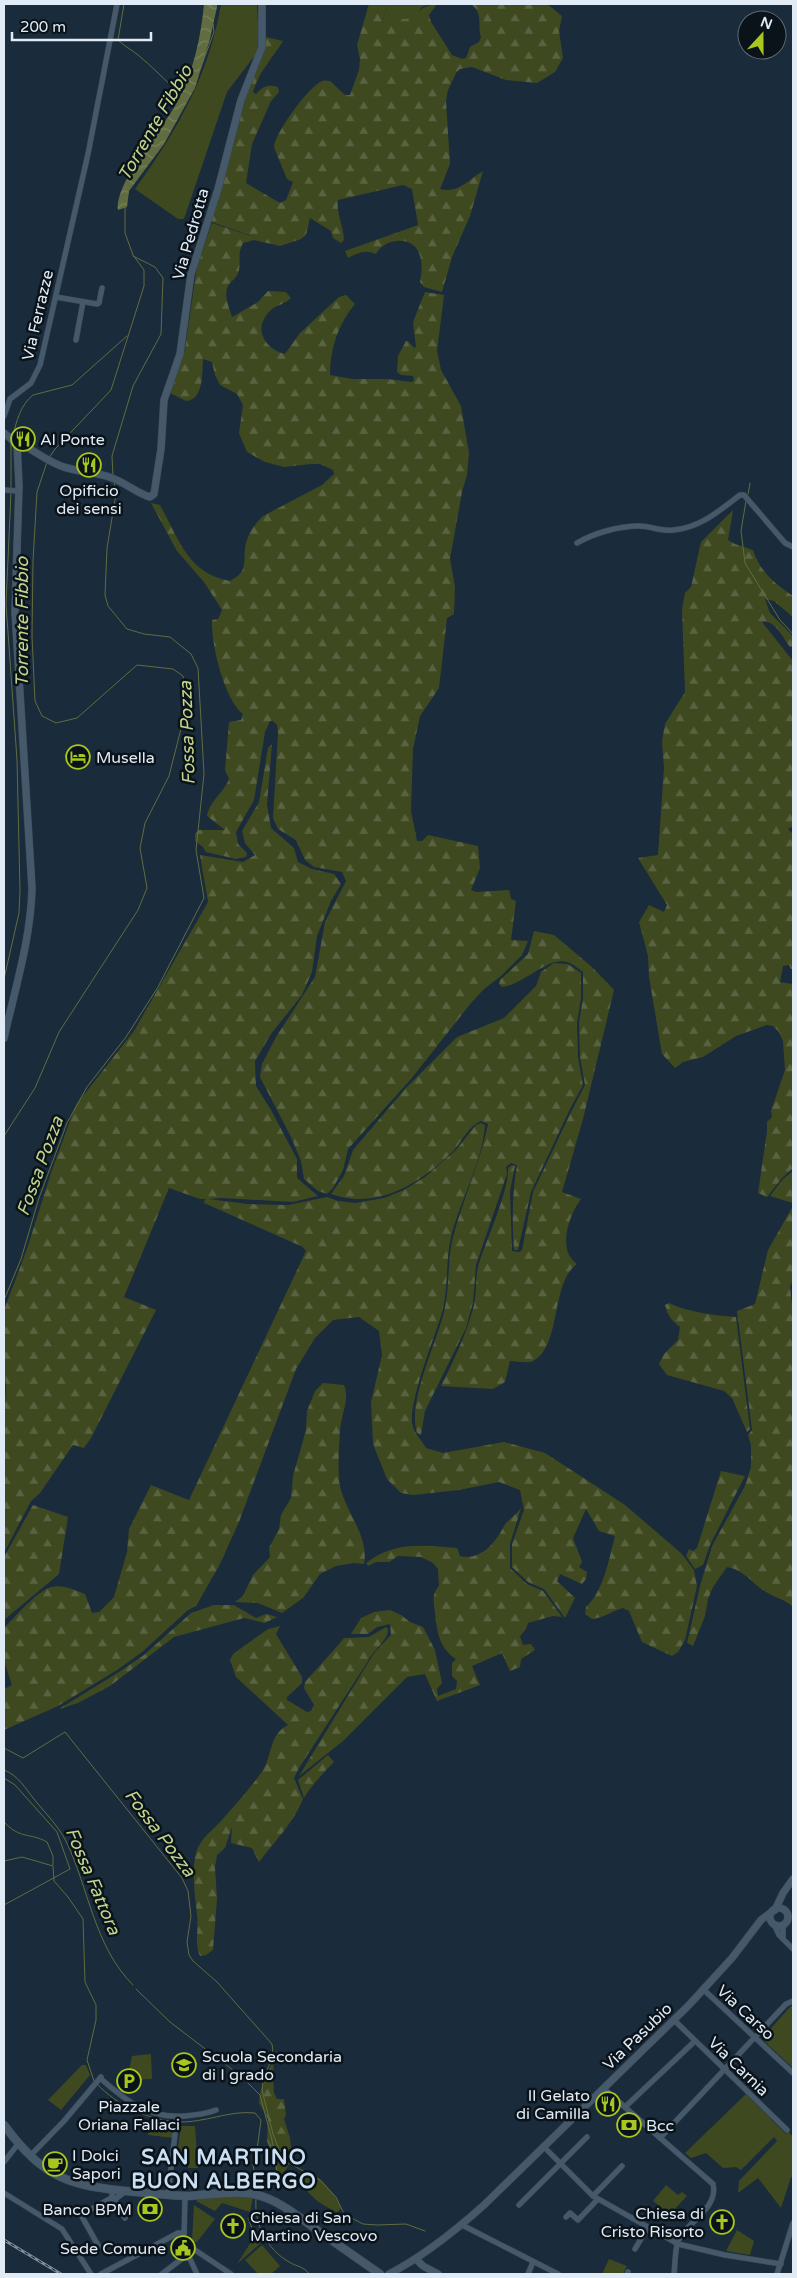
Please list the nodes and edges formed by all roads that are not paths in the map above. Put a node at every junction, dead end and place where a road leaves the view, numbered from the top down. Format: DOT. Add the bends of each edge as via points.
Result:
graph roads {
  1 [pos="117,4"];
  2 [pos="262,4"];
  3 [pos="102,288"];
  4 [pos="56,297"];
  5 [pos="83,302"];
  6 [pos="76,340"];
  7 [pos="4,416"];
  8 [pos="6,435"];
  9 [pos="16,442"];
  10 [pos="11,491"];
  11 [pos="577,542"];
  12 [pos="793,547"];
  13 [pos="4,1038"];
  14 [pos="793,1878"];
  15 [pos="787,1887"];
  16 [pos="774,1911"];
  17 [pos="787,1914"];
  18 [pos="773,1924"];
  19 [pos="757,1925"];
  20 [pos="784,1925"];
  21 [pos="783,1939"];
  22 [pos="793,1949"];
  23 [pos="704,1990"];
  24 [pos="793,2001"];
  25 [pos="674,2020"];
  26 [pos="756,2037"];
  27 [pos="695,2041"];
  28 [pos="724,2070"];
  29 [pos="793,2073"];
  30 [pos="603,2088"];
  31 [pos="625,2107"];
  32 [pos="216,2110"];
  33 [pos="177,2117"];
  34 [pos="4,2125"];
  35 [pos="787,2130"];
  36 [pos="587,2137"];
  37 [pos="660,2138"];
  38 [pos="18,2144"];
  39 [pos="543,2146"];
  40 [pos="30,2156"];
  41 [pos="4,2162"];
  42 [pos="560,2164"];
  43 [pos="622,2166"];
  44 [pos="4,2193"];
  45 [pos="168,2194"];
  46 [pos="113,2196"];
  47 [pos="185,2196"];
  48 [pos="596,2197"];
  49 [pos="518,2204"];
  50 [pos="122,2215"];
  51 [pos="566,2217"];
  52 [pos="793,2223"];
  53 [pos="462,2224"];
  54 [pos="648,2227"];
  55 [pos="184,2233"];
  56 [pos="678,2244"];
  57 [pos="99,2247"];
  58 [pos="636,2249"];
  59 [pos="192,2251"];
  60 [pos="186,2257"];
  61 [pos="416,2259"];
  62 [pos="533,2262"];
  63 [pos="781,2264"];
  64 [pos="91,2274"];
  65 [pos="101,2274"];
  66 [pos="162,2274"];
  67 [pos="197,2274"];
  68 [pos="231,2274"];
  69 [pos="380,2274"];
  70 [pos="389,2274"];
  71 [pos="438,2274"];
  72 [pos="528,2274"];
  73 [pos="558,2274"];
  74 [pos="674,2274"];
  75 [pos="777,2274"];
  1 -- 4 [label="street, Via Ferrazze"];
  2 -- 9 [label="street, Via Pedrotta" via="262,47 241,100 218,190 191,274 180,354 164,400 154,494 145,496 114,479 55,464"];
  3 -- 5 [label="street" via="99,303"];
  4 -- 5 [label="street"];
  4 -- 7 [label="street, Via Ferrazze" via="36,376 10,399"];
  5 -- 6 [label="street"];
  8 -- 9 [label="street"];
  9 -- 10 [label="street"];
  10 -- 13 [label="street" via="32,911"];
  11 -- 12 [label="street" via="590,535 638,526 672,531 688,528 711,518 744,495 785,543"];
  14 -- 15 [label="street, Via Pasubio"];
  15 -- 16 [label="street, Via Pasubio"];
  15 -- 17 [label="street"];
  16 -- 17 [label="street" via="780,1909"];
  16 -- 18 [label="street, Via Pasubio" via="770,1918"];
  16 -- 19 [label="street, Via Pasubio"];
  17 -- 20 [label="street"];
  18 -- 19 [label="street"];
  18 -- 20 [label="street"];
  18 -- 21 [label="street"];
  19 -- 23 [label="street, Via Pasubio"];
  20 -- 21 [label="street"];
  21 -- 22 [label="street"];
  23 -- 25 [label="street, Via Pasubio"];
  23 -- 26 [label="street, Via Carso"];
  24 -- 26 [label="street" via="786,2004"];
  25 -- 27 [label="street, Via Carnia"];
  25 -- 30 [label="street, Via Pasubio"];
  26 -- 28 [label="street"];
  26 -- 29 [label="street, Via Carso"];
  27 -- 28 [label="street, Via Carnia"];
  27 -- 31 [label="street"];
  28 -- 35 [label="street, Via Carnia"];
  28 -- 37 [label="street"];
  30 -- 31 [label="street"];
  30 -- 39 [label="street, Via Pasubio"];
  31 -- 37 [label="street"];
  32 -- 33 [label="street"];
  33 -- 40 [label="street" via="151,2113 124,2099 101,2077"];
  33 -- 45 [label="street"];
  34 -- 38 [label="main road"];
  36 -- 42 [label="street"];
  37 -- 56 [label="street" via="710,2179 714,2188 710,2202"];
  38 -- 40 [label="main road"];
  38 -- 41 [label="street"];
  39 -- 42 [label="street"];
  39 -- 53 [label="street, Via Pasubio"];
  40 -- 46 [label="main road" via="65,2181"];
  42 -- 48 [label="street"];
  42 -- 49 [label="street"];
  43 -- 48 [label="street"];
  44 -- 64 [label="street" via="62,2228"];
  45 -- 46 [label="main road" via="126,2191"];
  45 -- 47 [label="main road"];
  46 -- 50 [label="street"];
  46 -- 57 [label="street" via="81,2215"];
  47 -- 55 [label="street"];
  47 -- 69 [label="main road" via="252,2194 282,2204"];
  48 -- 51 [label="street" via="578,2220 570,2213"];
  48 -- 54 [label="street"];
  52 -- 63 [label="street"];
  53 -- 61 [label="street, Via Pasubio"];
  53 -- 62 [label="street"];
  54 -- 56 [label="street"];
  54 -- 58 [label="street"];
  55 -- 59 [label="street"];
  55 -- 65 [label="street" via="178,2232"];
  56 -- 63 [label="street"];
  56 -- 74 [label="street"];
  59 -- 60 [label="street"];
  59 -- 68 [label="street" via="201,2253"];
  60 -- 66 [label="street"];
  60 -- 67 [label="street"];
  61 -- 70 [label="street, Via Pasubio"];
  61 -- 71 [label="street"];
  62 -- 72 [label="street"];
  62 -- 73 [label="street"];
  63 -- 75 [label="street"];
}
